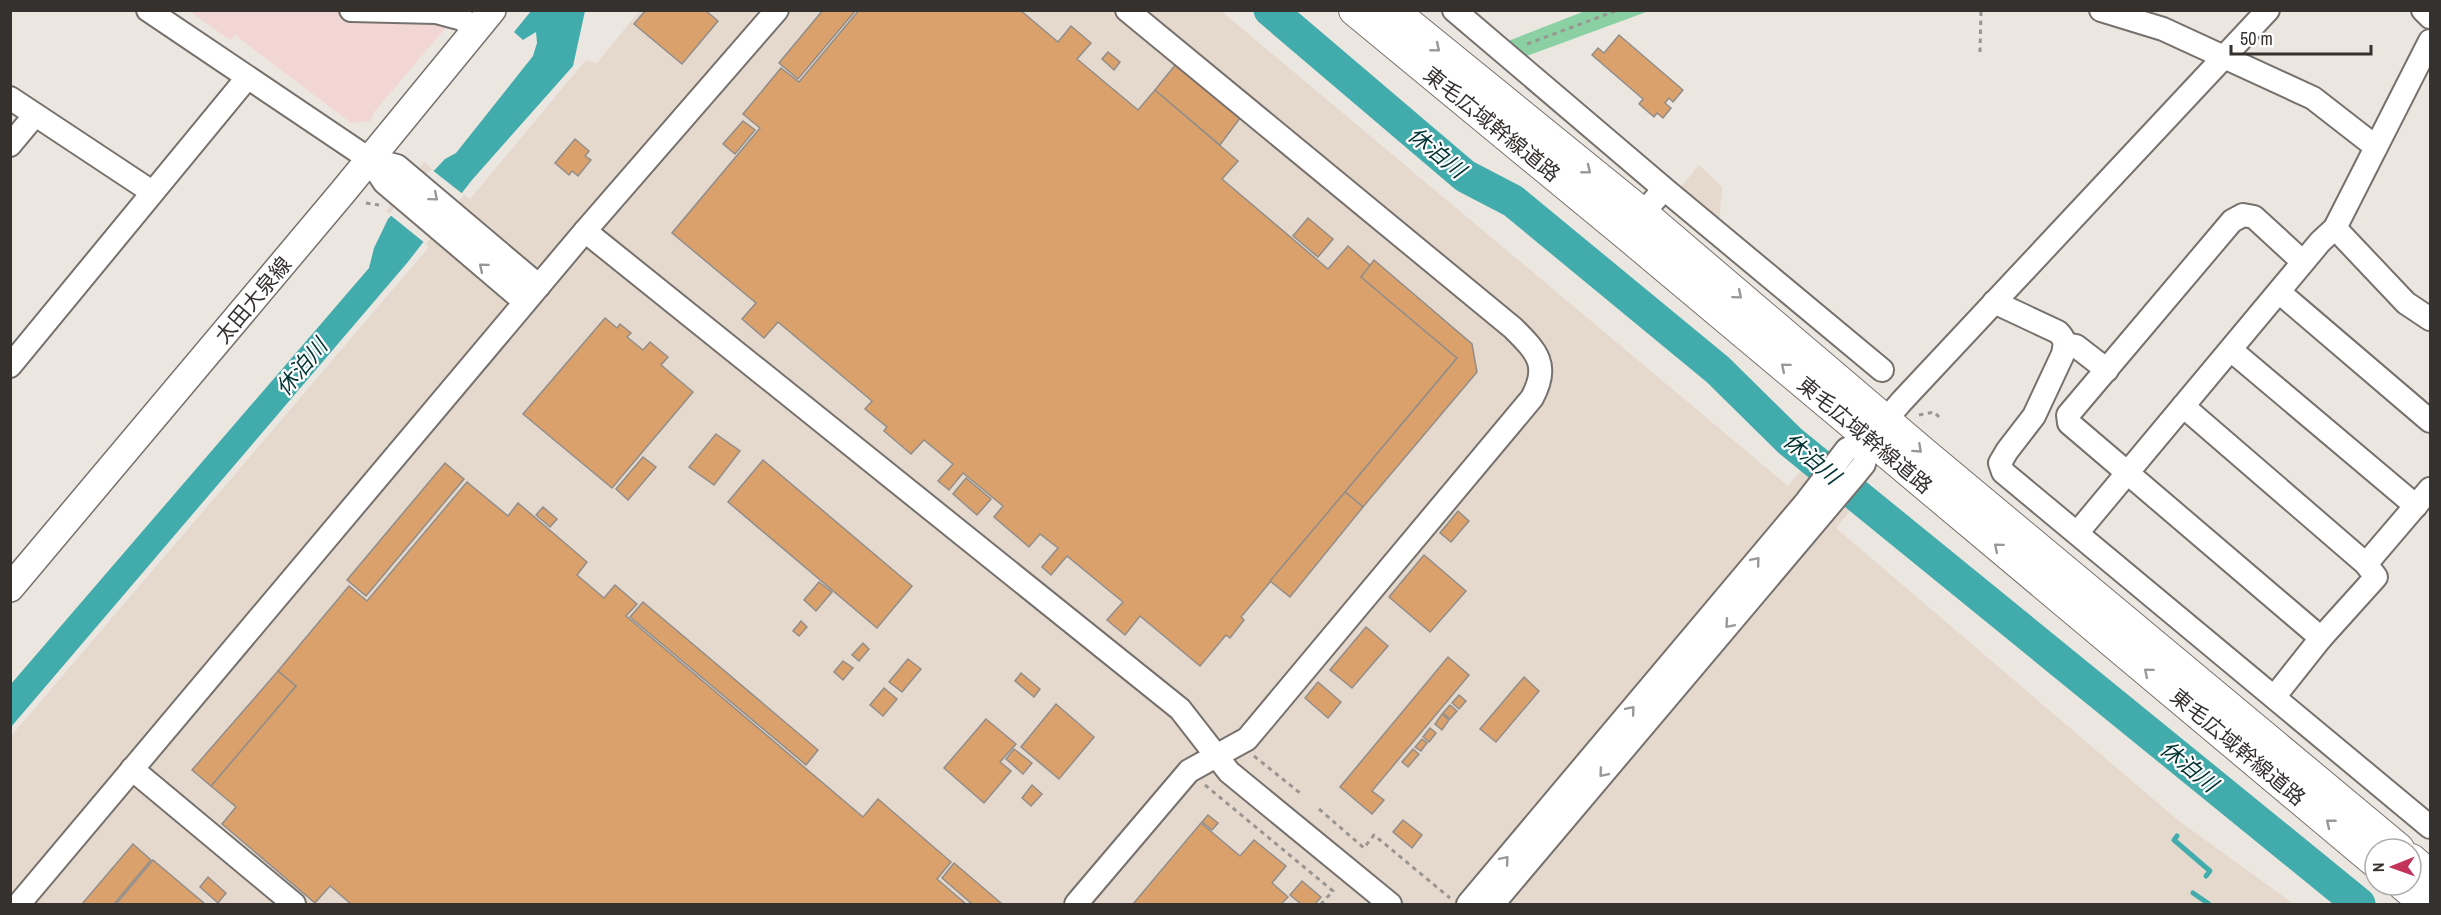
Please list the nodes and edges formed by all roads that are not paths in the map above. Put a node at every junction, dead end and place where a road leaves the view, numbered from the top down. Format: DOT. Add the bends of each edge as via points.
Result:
graph roads {
  1 [pos="148,10"];
  2 [pos="351,10"];
  3 [pos="777,10"];
  4 [pos="1127,10"];
  5 [pos="1355,10"];
  6 [pos="1390,10"];
  7 [pos="1454,10"];
  8 [pos="2101,10"];
  9 [pos="2268,10"];
  10 [pos="2423,10"];
  11 [pos="2430,17"];
  12 [pos="484,20"];
  13 [pos="2430,40"];
  14 [pos="2225,57"];
  15 [pos="248,78"];
  16 [pos="10,99"];
  17 [pos="35,115"];
  18 [pos="10,145"];
  19 [pos="2376,147"];
  20 [pos="369,159"];
  21 [pos="1662,187"];
  22 [pos="153,192"];
  23 [pos="1642,214"];
  24 [pos="2335,228"];
  25 [pos="585,231"];
  26 [pos="2303,262"];
  27 [pos="2279,292"];
  28 [pos="532,294"];
  29 [pos="1994,302"];
  30 [pos="2430,319"];
  31 [pos="2065,344"];
  32 [pos="2231,350"];
  33 [pos="10,366"];
  34 [pos="1882,370"];
  35 [pos="2107,370"];
  36 [pos="2183,406"];
  37 [pos="2430,421"];
  38 [pos="1878,430"];
  39 [pos="2127,473"];
  40 [pos="2423,498"];
  41 [pos="1813,508"];
  42 [pos="2078,532"];
  43 [pos="2366,564"];
  44 [pos="10,588"];
  45 [pos="2321,638"];
  46 [pos="2213,648"];
  47 [pos="2190,674"];
  48 [pos="2275,696"];
  49 [pos="1216,755"];
  50 [pos="132,769"];
  51 [pos="2428,817"];
  52 [pos="2384,837"];
  53 [pos="2363,851"];
  54 [pos="1459,901"];
  55 [pos="19,904"];
  56 [pos="294,904"];
  57 [pos="1076,904"];
  58 [pos="1390,904"];
  59 [pos="1493,904"];
  1 -- 15 [label="street"];
  2 -- 12 [label="street" via="436,12"];
  3 -- 25 [label="street"];
  4 -- 49 [label="street" via="1513,328 1530,345 1542,371 1532,398 1247,739"];
  38 -- 5 [label="highway, 東毛広域幹線道路, one-way" via="1634,240"];
  6 -- 23 [label="highway, 東毛広域幹線道路, one-way"];
  7 -- 21 [label="street"];
  8 -- 14 [label="street" via="2163,29"];
  9 -- 14 [label="street"];
  10 -- 11 [label="street"];
  12 -- 20 [label="main road, 太田大泉線"];
  13 -- 19 [label="street"];
  14 -- 19 [label="street" via="2313,98"];
  14 -- 29 [label="street"];
  15 -- 20 [label="street"];
  15 -- 22 [label="street"];
  16 -- 17 [label="street"];
  17 -- 18 [label="street"];
  17 -- 22 [label="street"];
  19 -- 24 [label="street"];
  20 -- 28 [label="street" via="397,166 405,186"];
  20 -- 44 [label="main road, 太田大泉線"];
  21 -- 23 [label="street"];
  21 -- 34 [label="street"];
  22 -- 33 [label="street"];
  23 -- 38 [label="highway, 東毛広域幹線道路, one-way"];
  24 -- 26 [label="street"];
  24 -- 30 [label="street" via="2406,303"];
  25 -- 28 [label="street"];
  25 -- 49 [label="street" via="1180,709"];
  26 -- 27 [label="street"];
  26 -- 35 [label="street" via="2254,217 2243,215 2232,221"];
  27 -- 32 [label="street"];
  27 -- 37 [label="street"];
  28 -- 50 [label="street"];
  29 -- 31 [label="street" via="2058,333"];
  29 -- 38 [label="street"];
  31 -- 35 [label="street" via="2076,346"];
  31 -- 42 [label="street" via="2034,416 2000,463 2003,472"];
  32 -- 36 [label="street"];
  32 -- 40 [label="street"];
  35 -- 39 [label="street" via="2068,415 2069,423"];
  36 -- 39 [label="street"];
  36 -- 43 [label="street"];
  38 -- 41 [label="street" via="1847,449 1846,468"];
  38 -- 47 [label="highway, 東毛広域幹線道路, one-way"];
  53 -- 38 [label="highway, 東毛広域幹線道路, one-way"];
  39 -- 42 [label="street"];
  39 -- 45 [label="street"];
  40 -- 43 [label="street"];
  54 -- 41 [label="street, one-way"];
  41 -- 59 [label="street, one-way"];
  42 -- 46 [label="street"];
  43 -- 45 [label="street" via="2376,577"];
  45 -- 48 [label="street"];
  46 -- 47 [label="street"];
  46 -- 48 [label="street"];
  47 -- 52 [label="highway, 東毛広域幹線道路"];
  48 -- 51 [label="street"];
  49 -- 57 [label="street" via="1189,771 1174,786"];
  49 -- 58 [label="street" via="1229,772"];
  50 -- 55 [label="street"];
  50 -- 56 [label="street"];
}
